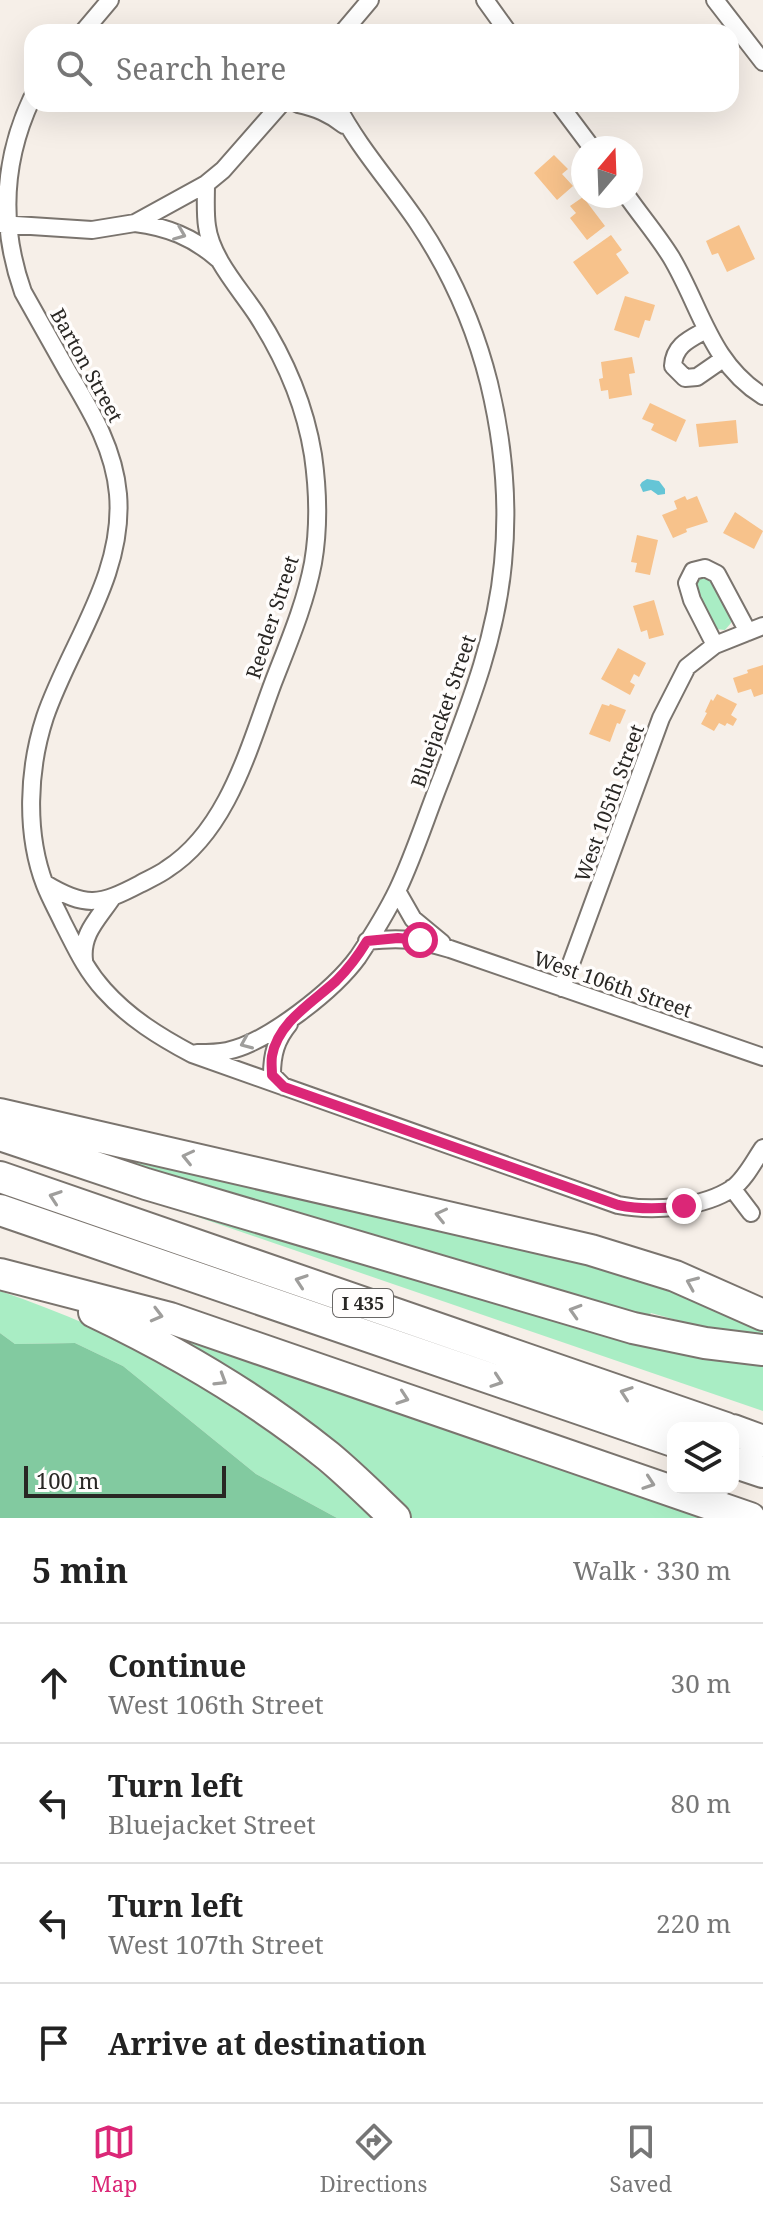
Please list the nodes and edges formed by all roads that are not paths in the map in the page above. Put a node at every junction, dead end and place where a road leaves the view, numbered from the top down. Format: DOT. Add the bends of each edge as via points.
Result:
graph roads {
  1 [pos="110,0"];
  2 [pos="370,0"];
  3 [pos="485,0"];
  4 [pos="715,0"];
  5 [pos="90,24"];
  6 [pos="350,24"];
  7 [pos="502,24"];
  8 [pos="734,24"];
  9 [pos="739,30"];
  10 [pos="762,59"];
  11 [pos="25,112"];
  12 [pos="277,112"];
  13 [pos="324,112"];
  14 [pos="340,112"];
  15 [pos="565,112"];
  16 [pos="348,128"];
  17 [pos="583,136"];
  18 [pos="206,184"];
  19 [pos="636,208"];
  20 [pos="135,223"];
  21 [pos="3,224"];
  22 [pos="219,260"];
  23 [pos="706,330"];
  24 [pos="723,359"];
  25 [pos="763,396"];
  26 [pos="755,629"];
  27 [pos="715,645"];
  28 [pos="44,883"];
  29 [pos="397,891"];
  30 [pos="112,898"];
  31 [pos="367,941"];
  32 [pos="450,949"];
  33 [pos="84,966"];
  34 [pos="562,988"];
  35 [pos="294,1017"];
  36 [pos="192,1054"];
  37 [pos="763,1057"];
  38 [pos="284,1087"];
  39 [pos="0,1114"];
  40 [pos="0,1135"];
  41 [pos="763,1148"];
  42 [pos="0,1177"];
  43 [pos="732,1188"];
  44 [pos="0,1210"];
  45 [pos="751,1213"];
  46 [pos="0,1274"];
  47 [pos="763,1315"];
  48 [pos="763,1350"];
  49 [pos="709,1422"];
  50 [pos="739,1432"];
  51 [pos="667,1439"];
  52 [pos="763,1441"];
  53 [pos="739,1464"];
  54 [pos="763,1472"];
  55 [pos="395,1518"];
  56 [pos="750,1518"];
  1 -- 5 [label="street"];
  2 -- 6 [label="street"];
  3 -- 7 [label="street"];
  4 -- 8 [label="street"];
  9 -- 10 [label="street"];
  11 -- 21 [label="street, Barton Street" via="10,157"];
  12 -- 18 [label="street"];
  13 -- 16 [label="street, Bluejacket Street"];
  14 -- 16 [label="street, Bluejacket Street"];
  15 -- 17 [label="street"];
  16 -- 29 [label="street, Bluejacket Street" via="419,224 460,301 489,383 506,514 487,653"];
  18 -- 20 [label="street"];
  18 -- 22 [label="street, Reeder Street" via="207,228"];
  19 -- 23 [label="street" via="671,257"];
  20 -- 21 [label="street" via="92,230"];
  20 -- 22 [label="street, Reeder Street, one-way" via="184,235"];
  21 -- 28 [label="street, Barton Street" via="16,275 107,442 118,495 113,555 38,743 32,813"];
  22 -- 30 [label="street, Reeder Street" via="272,340 304,416 317,494 313,562 297,621 228,797 211,826 168,869"];
  23 -- 24 [label="street"];
  23 -- 24 [label="street" via="679,347 673,366 685,378 697,377"];
  24 -- 25 [label="street"];
  26 -- 27 [label="street, West 105th Street"];
  26 -- 27 [label="street, West 105th Street" via="717,574 705,568 693,571 687,583 692,600"];
  27 -- 34 [label="street, West 105th Street" via="687,667 661,718"];
  28 -- 30 [label="street, Reeder Street" via="66,896 98,902"];
  28 -- 33 [label="street, Barton Street"];
  29 -- 31 [label="street, Bluejacket Street"];
  29 -- 32 [label="street, West 106th Street" via="413,919"];
  30 -- 33 [label="street, Reeder Street" via="86,934"];
  31 -- 32 [label="street, West 106th Street" via="420,940"];
  31 -- 35 [label="street, Bluejacket Street" via="336,980"];
  32 -- 34 [label="street, West 106th Street"];
  33 -- 36 [label="street, Barton Street" via="129,1014"];
  34 -- 37 [label="street, West 106th Street"];
  35 -- 36 [label="street, Bluejacket Street, one-way" via="228,1051"];
  35 -- 38 [label="street, Bluejacket Street" via="272,1056 272,1075"];
  36 -- 38 [label="street, Barton Street"];
  38 -- 43 [label="street, Barton Street" via="618,1205 684,1206"];
  47 -- 39 [label="highway, one-way" via="675,1276 591,1250"];
  48 -- 40 [label="highway, one-way" via="671,1337 609,1321 146,1184"];
  41 -- 43 [label="street"];
  49 -- 42 [label="highway, I 435, one-way"];
  43 -- 45 [label="street"];
  44 -- 51 [label="highway, I 435, one-way"];
  46 -- 55 [label="highway, one-way" via="135,1331 227,1383 330,1457"];
  46 -- 56 [label="highway, one-way" via="170,1318"];
  50 -- 52 [label="highway"];
  53 -- 54 [label="highway"];
}
